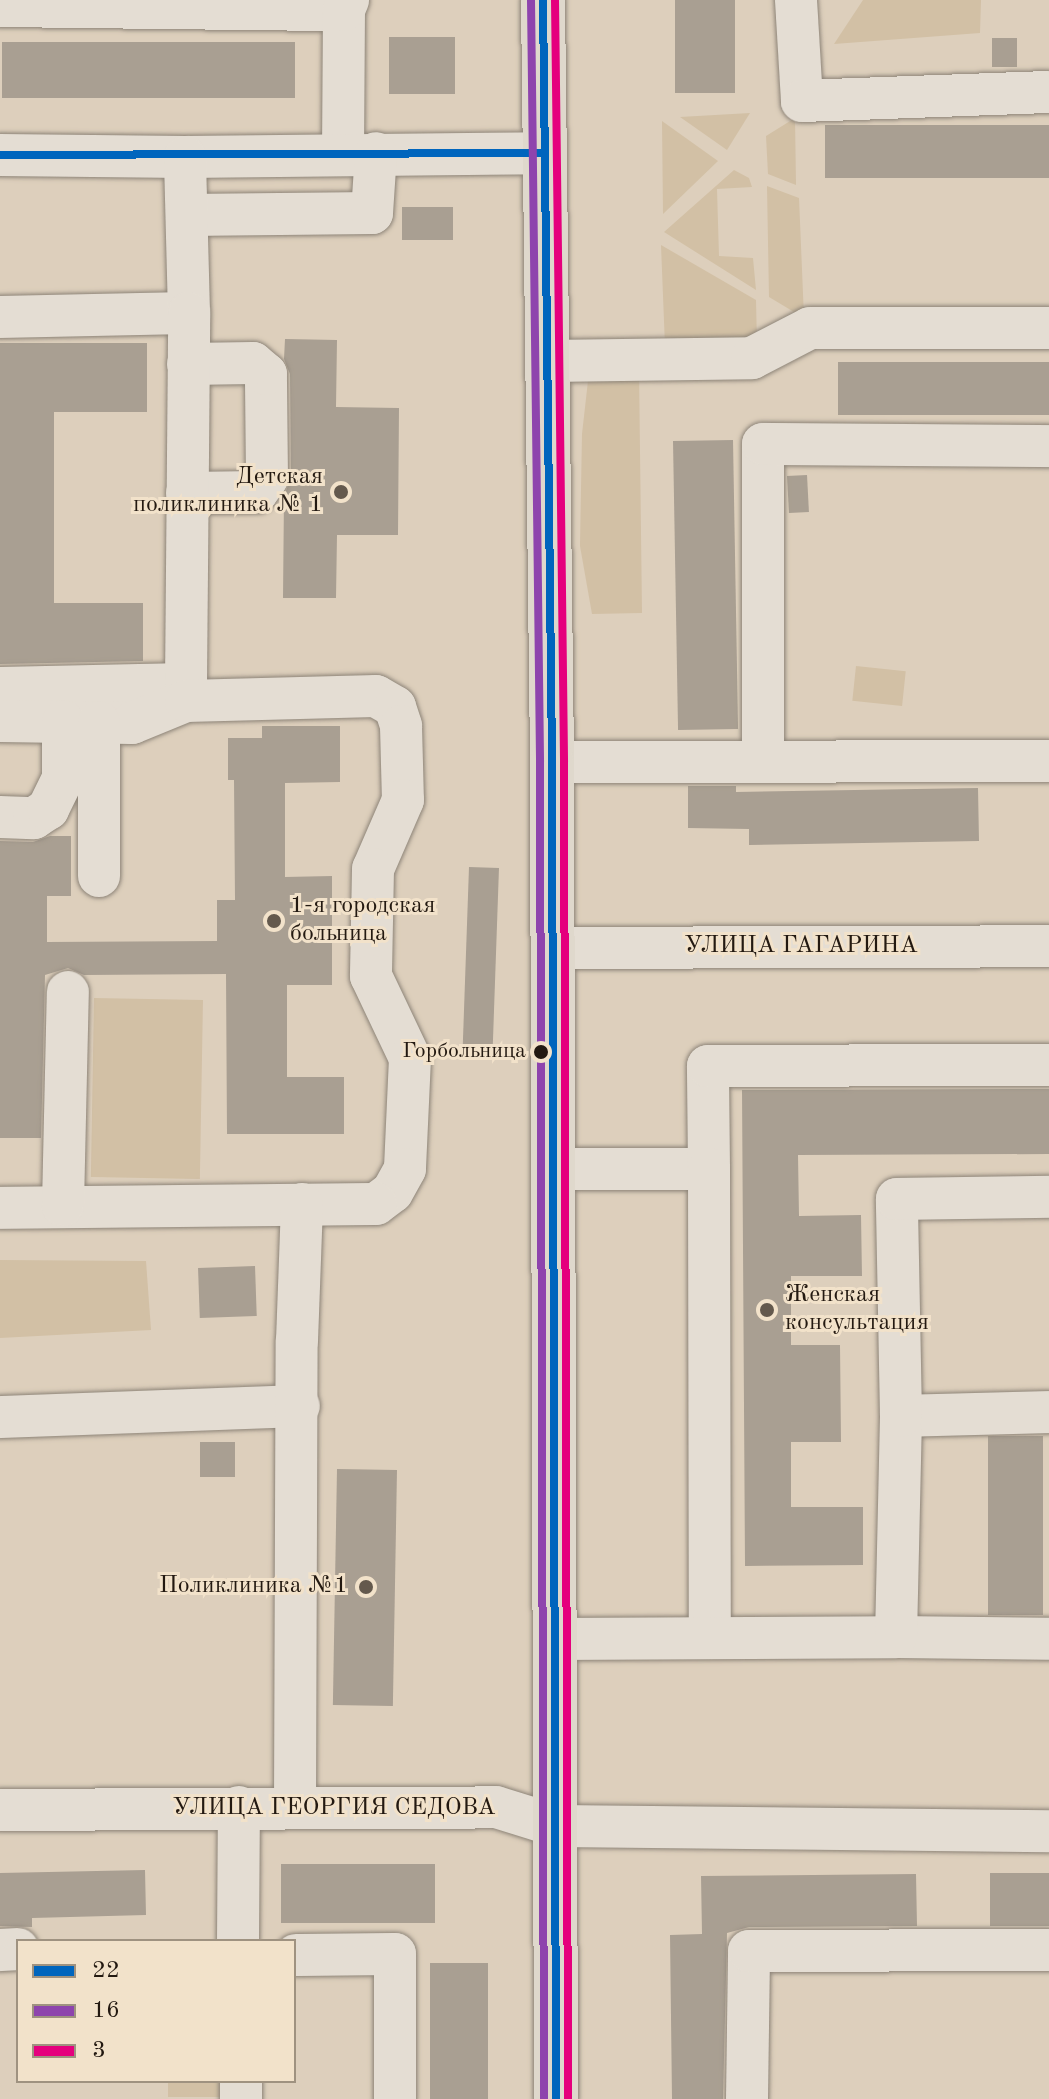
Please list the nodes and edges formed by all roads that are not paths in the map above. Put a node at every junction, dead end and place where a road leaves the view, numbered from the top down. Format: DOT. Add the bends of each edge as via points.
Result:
graph roads {
  1 [pos="543,0"];
  2 [pos="796,0"];
  3 [pos="3,4"];
  4 [pos="324,5"];
  5 [pos="1049,92"];
  6 [pos="360,153"];
  7 [pos="545,153"];
  8 [pos="0,155"];
  9 [pos="185,157"];
  10 [pos="187,215"];
  11 [pos="189,313"];
  12 [pos="0,317"];
  13 [pos="1049,328"];
  14 [pos="548,361"];
  15 [pos="188,364"];
  16 [pos="1049,446"];
  17 [pos="187,493"];
  18 [pos="0,688"];
  19 [pos="0,721"];
  20 [pos="81,721"];
  21 [pos="1049,761"];
  22 [pos="552,762"];
  23 [pos="763,762"];
  24 [pos="0,817"];
  25 [pos="99,876"];
  26 [pos="1049,946"];
  27 [pos="553,948"];
  28 [pos="68,992"];
  29 [pos="1049,1065"];
  30 [pos="554,1169"];
  31 [pos="709,1169"];
  32 [pos="1049,1197"];
  33 [pos="302,1204"];
  34 [pos="63,1205"];
  35 [pos="0,1208"];
  36 [pos="299,1406"];
  37 [pos="1049,1412"];
  38 [pos="901,1416"];
  39 [pos="0,1417"];
  40 [pos="896,1637"];
  41 [pos="710,1638"];
  42 [pos="556,1639"];
  43 [pos="1049,1639"];
  44 [pos="295,1806"];
  45 [pos="239,1807"];
  46 [pos="0,1810"];
  47 [pos="557,1826"];
  48 [pos="1049,1831"];
  49 [pos="238,1939"];
  50 [pos="1049,1950"];
  51 [pos="296,1955"];
  52 [pos="395,2099"];
  53 [pos="556,2099"];
  54 [pos="747,2099"];
  1 -- 7 [label="main road"];
  2 -- 5 [label="street" via="802,101"];
  3 -- 4 [label="street"];
  4 -- 6 [label="street"];
  6 -- 7 [label="street"];
  6 -- 9 [label="street"];
  6 -- 10 [label="street" via="372,213"];
  7 -- 14 [label="main road"];
  8 -- 9 [label="street"];
  9 -- 10 [label="street"];
  10 -- 11 [label="street"];
  11 -- 12 [label="street"];
  11 -- 15 [label="street"];
  13 -- 14 [label="street" via="810,328 752,358"];
  14 -- 22 [label="main road"];
  15 -- 17 [label="street"];
  15 -- 17 [label="street" via="253,363 266,374 267,478 257,492"];
  16 -- 23 [label="street" via="763,444"];
  17 -- 18 [label="street" via="186,684"];
  19 -- 20 [label="street"];
  20 -- 24 [label="street" via="48,809 34,818"];
  20 -- 25 [label="street"];
  20 -- 33 [label="street" via="132,723 186,701 376,696 395,707 401,726 403,800 373,869 371,976 410,1058 405,1169 392,1192 376,1204"];
  21 -- 23 [label="street"];
  22 -- 23 [label="street"];
  22 -- 27 [label="main road"];
  26 -- 27 [label="street, УЛИЦА ГАГАРИНА"];
  27 -- 30 [label="main road"];
  28 -- 34 [label="street"];
  29 -- 31 [label="street" via="708,1066"];
  30 -- 31 [label="street"];
  30 -- 42 [label="main road"];
  31 -- 41 [label="street"];
  32 -- 38 [label="street" via="897,1199"];
  33 -- 34 [label="street"];
  33 -- 36 [label="street"];
  34 -- 35 [label="street"];
  36 -- 39 [label="street"];
  36 -- 44 [label="street"];
  37 -- 38 [label="street"];
  38 -- 40 [label="street"];
  40 -- 41 [label="street"];
  40 -- 43 [label="street"];
  41 -- 42 [label="street"];
  42 -- 47 [label="main road"];
  44 -- 45 [label="street, УЛИЦА ГЕОРГИЯ СЕДОВА"];
  44 -- 47 [label="street, УЛИЦА ГЕОРГИЯ СЕДОВА" via="496,1807"];
  45 -- 46 [label="street, УЛИЦА ГЕОРГИЯ СЕДОВА"];
  45 -- 49 [label="street"];
  47 -- 48 [label="street, УЛИЦА ГЕОРГИЯ СЕДОВА"];
  47 -- 53 [label="main road"];
  50 -- 54 [label="street" via="749,1951"];
  51 -- 52 [label="street" via="395,1954"];
}
